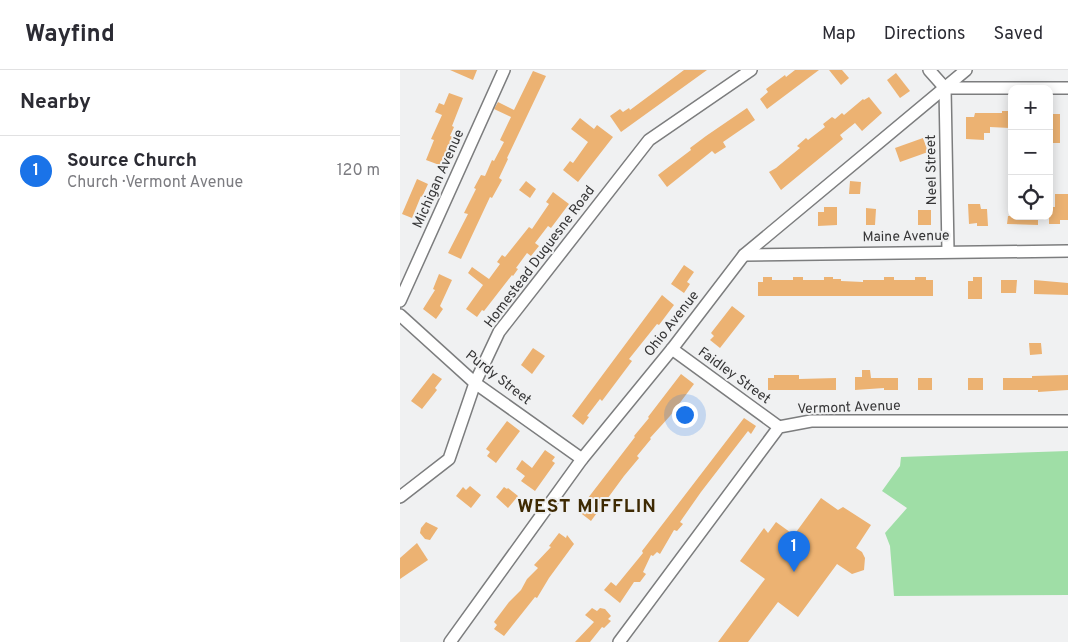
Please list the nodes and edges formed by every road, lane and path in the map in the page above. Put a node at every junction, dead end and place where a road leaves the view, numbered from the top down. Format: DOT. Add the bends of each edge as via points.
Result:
graph roads {
  1 [pos="504,70"];
  2 [pos="752,70"];
  3 [pos="929,70"];
  4 [pos="966,70"];
  5 [pos="945,88"];
  6 [pos="1068,88"];
  7 [pos="1068,251"];
  8 [pos="948,252"];
  9 [pos="744,255"];
  10 [pos="400,300"];
  11 [pos="400,315"];
  12 [pos="672,349"];
  13 [pos="475,383"];
  14 [pos="1068,421"];
  15 [pos="779,427"];
  16 [pos="582,459"];
  17 [pos="400,498"];
  18 [pos="450,642"];
  19 [pos="619,642"];
  1 -- 10 [label="street, Michigan Avenue"];
  2 -- 13 [label="street, Homestead Duquesne Road" via="649,140 499,332"];
  3 -- 5 [label="street"];
  4 -- 5 [label="street, Ohio Avenue"];
  5 -- 6 [label="street"];
  5 -- 8 [label="street, Neel Street"];
  5 -- 9 [label="street, Ohio Avenue"];
  7 -- 8 [label="street, Maine Avenue"];
  8 -- 9 [label="street, Maine Avenue"];
  9 -- 12 [label="street, Ohio Avenue"];
  11 -- 13 [label="street, Purdy Street"];
  12 -- 15 [label="street, Faidley Street"];
  12 -- 16 [label="street, Ohio Avenue"];
  13 -- 16 [label="street, Purdy Street"];
  13 -- 17 [label="street, Homestead Duquesne Road" via="449,459"];
  14 -- 15 [label="street, Vermont Avenue" via="811,421"];
  15 -- 19 [label="street, Vermont Avenue"];
  16 -- 18 [label="street, Ohio Avenue"];
}
